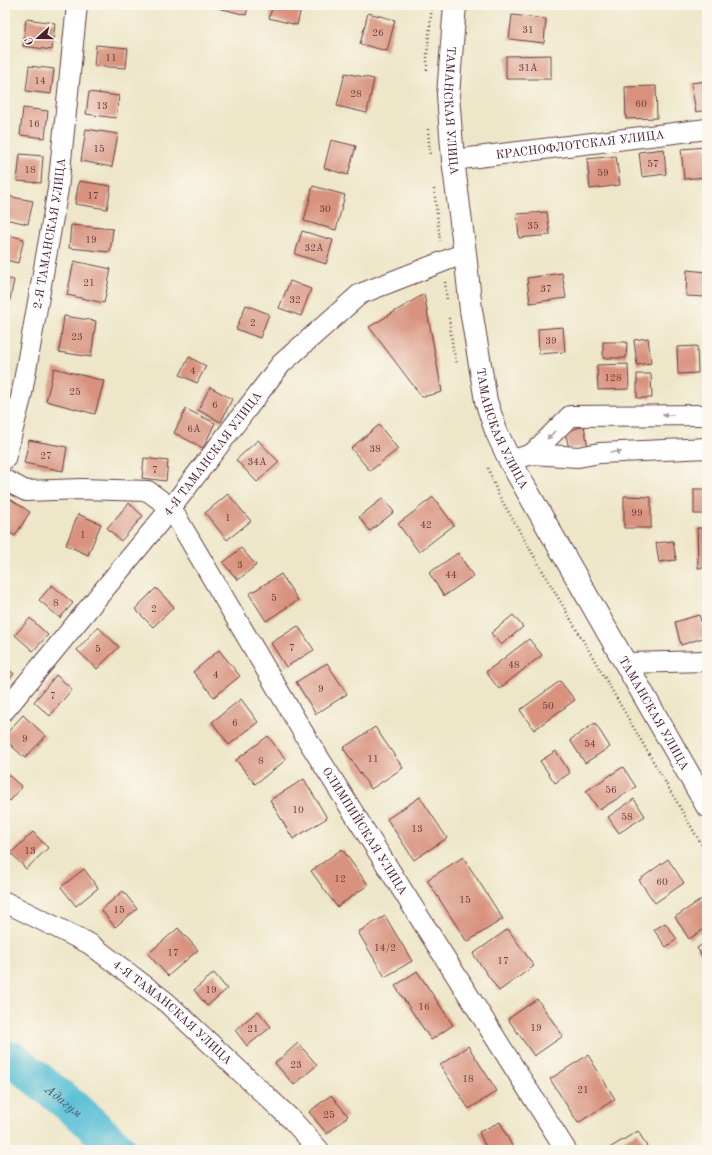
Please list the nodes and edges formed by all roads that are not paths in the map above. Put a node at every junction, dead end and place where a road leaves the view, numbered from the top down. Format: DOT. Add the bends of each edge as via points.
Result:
graph roads {
  1 [pos="76,5"];
  2 [pos="455,5"];
  3 [pos="707,129"];
  4 [pos="453,160"];
  5 [pos="465,253"];
  6 [pos="707,415"];
  7 [pos="707,448"];
  8 [pos="532,454"];
  9 [pos="5,459"];
  10 [pos="510,460"];
  11 [pos="5,480"];
  12 [pos="171,508"];
  13 [pos="707,661"];
  14 [pos="626,663"];
  15 [pos="5,710"];
  16 [pos="707,806"];
  17 [pos="5,902"];
  18 [pos="319,1150"];
  19 [pos="566,1150"];
  1 -- 9 [label="street, 2-Я ТАМАНСКАЯ УЛИЦА" via="58,189 20,398"];
  2 -- 4 [label="main road, ТАМАНСКАЯ УЛИЦА" via="448,95"];
  3 -- 4 [label="street, КРАСНОФЛОТСКАЯ УЛИЦА"];
  4 -- 5 [label="main road, ТАМАНСКАЯ УЛИЦА"];
  5 -- 10 [label="main road, ТАМАНСКАЯ УЛИЦА" via="471,310 486,401 496,431"];
  5 -- 12 [label="street, 4-Я ТАМАНСКАЯ УЛИЦА" via="360,294 281,364"];
  6 -- 8 [label="street, one-way" via="570,416"];
  8 -- 7 [label="street, one-way" via="578,457 600,453"];
  8 -- 10 [label="street"];
  10 -- 14 [label="main road, ТАМАНСКАЯ УЛИЦА"];
  11 -- 12 [label="street" via="26,491 148,491"];
  12 -- 15 [label="street, 4-Я ТАМАНСКАЯ УЛИЦА"];
  12 -- 19 [label="street, ОЛИМПИЙСКАЯ УЛИЦА" via="307,739"];
  13 -- 14 [label="street"];
  14 -- 16 [label="main road, ТАМАНСКАЯ УЛИЦА"];
  17 -- 18 [label="street, 4-Я ТАМАНСКАЯ УЛИЦА" via="90,944 166,1002 292,1120"];
}
